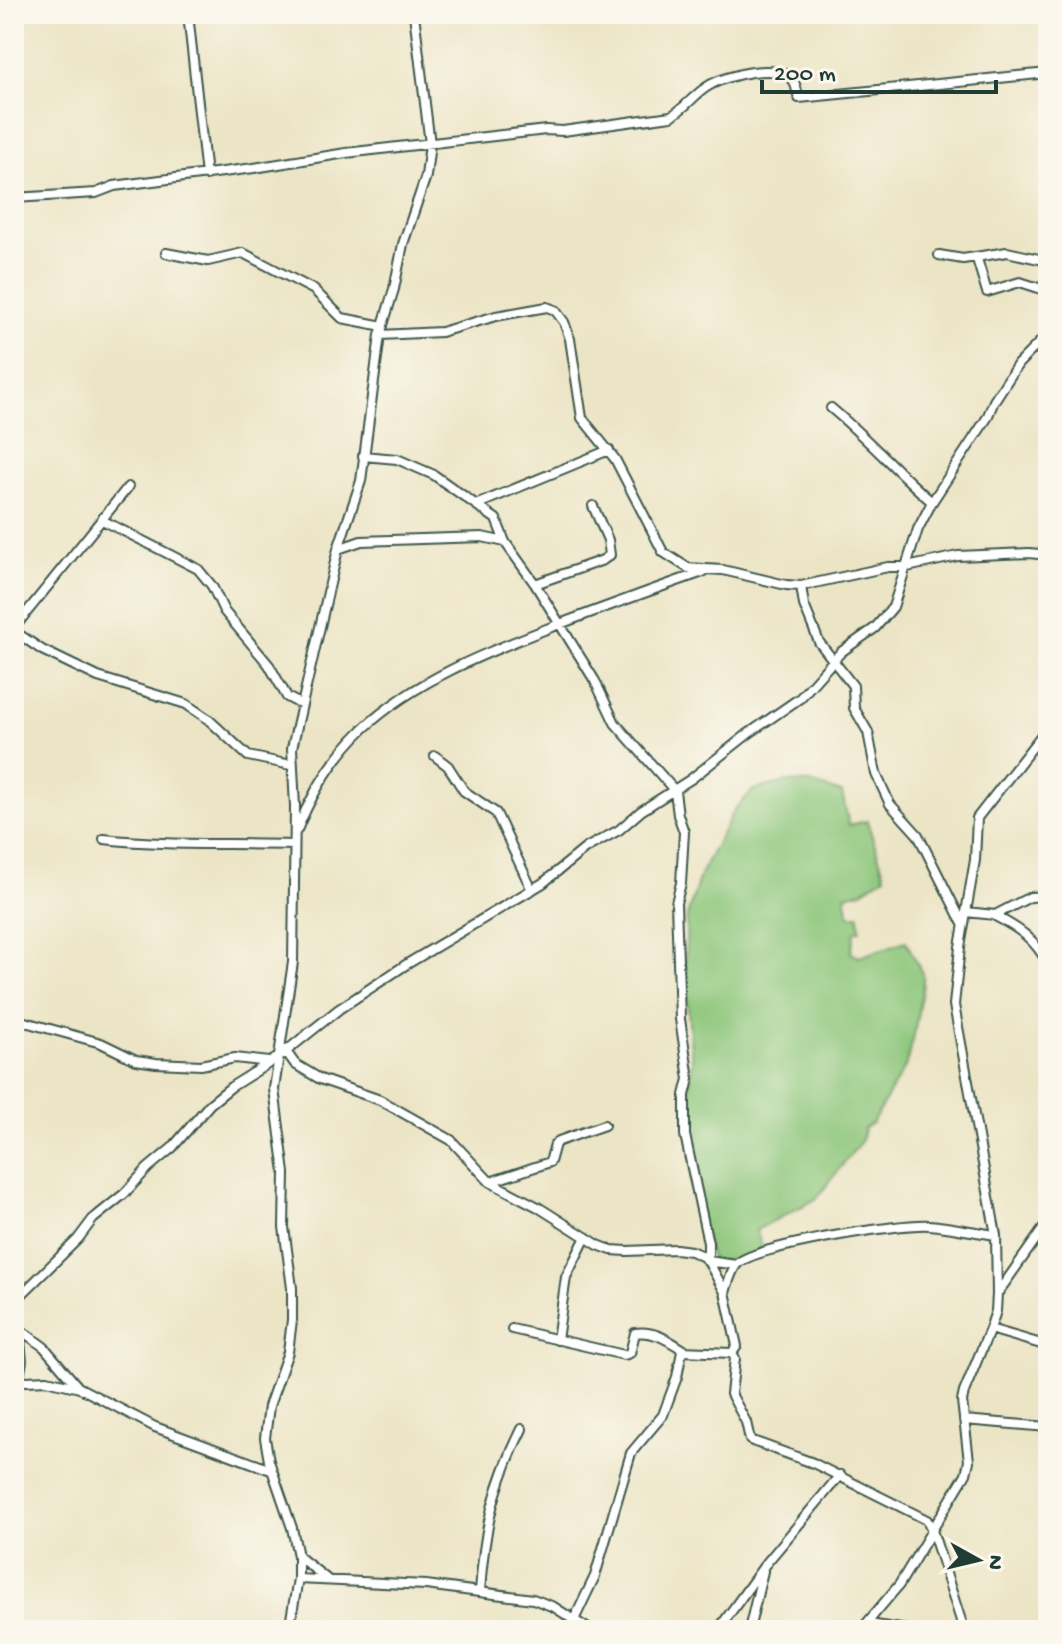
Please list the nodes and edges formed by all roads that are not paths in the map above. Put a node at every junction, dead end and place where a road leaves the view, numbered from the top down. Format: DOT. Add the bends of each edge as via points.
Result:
graph roads {
  1 [pos="188,14"];
  2 [pos="414,14"];
  3 [pos="1048,73"];
  4 [pos="430,144"];
  5 [pos="206,175"];
  6 [pos="14,198"];
  7 [pos="166,253"];
  8 [pos="939,255"];
  9 [pos="977,259"];
  10 [pos="1048,261"];
  11 [pos="1048,291"];
  12 [pos="382,331"];
  13 [pos="1048,334"];
  14 [pos="831,408"];
  15 [pos="609,450"];
  16 [pos="363,456"];
  17 [pos="128,487"];
  18 [pos="932,502"];
  19 [pos="478,504"];
  20 [pos="593,506"];
  21 [pos="102,520"];
  22 [pos="505,542"];
  23 [pos="338,549"];
  24 [pos="1048,555"];
  25 [pos="907,567"];
  26 [pos="708,570"];
  27 [pos="535,584"];
  28 [pos="801,586"];
  29 [pos="559,625"];
  30 [pos="14,630"];
  31 [pos="832,661"];
  32 [pos="302,705"];
  33 [pos="1048,727"];
  34 [pos="435,756"];
  35 [pos="291,765"];
  36 [pos="675,791"];
  37 [pos="104,839"];
  38 [pos="294,842"];
  39 [pos="532,890"];
  40 [pos="1048,896"];
  41 [pos="966,912"];
  42 [pos="995,915"];
  43 [pos="963,926"];
  44 [pos="1048,964"];
  45 [pos="14,1019"];
  46 [pos="282,1053"];
  47 [pos="270,1062"];
  48 [pos="604,1125"];
  49 [pos="14,1155"];
  50 [pos="490,1182"];
  51 [pos="1048,1222"];
  52 [pos="1048,1233"];
  53 [pos="996,1235"];
  54 [pos="586,1237"];
  55 [pos="1034,1240"];
  56 [pos="708,1261"];
  57 [pos="736,1265"];
  58 [pos="725,1292"];
  59 [pos="997,1294"];
  60 [pos="15,1301"];
  61 [pos="16,1328"];
  62 [pos="512,1329"];
  63 [pos="990,1329"];
  64 [pos="557,1340"];
  65 [pos="1048,1346"];
  66 [pos="684,1350"];
  67 [pos="732,1353"];
  68 [pos="16,1378"];
  69 [pos="80,1388"];
  70 [pos="14,1405"];
  71 [pos="964,1420"];
  72 [pos="1048,1427"];
  73 [pos="522,1429"];
  74 [pos="271,1470"];
  75 [pos="840,1475"];
  76 [pos="932,1530"];
  77 [pos="298,1556"];
  78 [pos="764,1566"];
  79 [pos="298,1579"];
  80 [pos="329,1581"];
  81 [pos="480,1592"];
  82 [pos="574,1620"];
  83 [pos="866,1626"];
  84 [pos="289,1630"];
  85 [pos="590,1630"];
  86 [pos="718,1630"];
  87 [pos="749,1630"];
  88 [pos="904,1630"];
  89 [pos="964,1630"];
  1 -- 5 [label="street"];
  2 -- 4 [label="street"];
  3 -- 4 [label="street" via="799,98 793,80 767,70 711,84 671,116"];
  4 -- 5 [label="street"];
  4 -- 12 [label="street" via="426,176"];
  5 -- 6 [label="street" via="114,186 100,193"];
  7 -- 12 [label="street" via="208,261 243,253 314,290 342,318"];
  8 -- 9 [label="street"];
  9 -- 10 [label="street" via="1007,252"];
  9 -- 11 [label="street" via="987,292 1020,282"];
  12 -- 15 [label="street" via="441,332 551,308 559,313 570,339 582,418"];
  12 -- 16 [label="street"];
  13 -- 18 [label="street" via="1018,364"];
  14 -- 18 [label="street"];
  15 -- 19 [label="street"];
  15 -- 26 [label="street" via="663,552 688,568"];
  16 -- 19 [label="street" via="397,459"];
  16 -- 23 [label="street" via="361,481"];
  17 -- 21 [label="street"];
  18 -- 25 [label="street"];
  19 -- 22 [label="street" via="496,519"];
  20 -- 27 [label="street" via="610,555"];
  21 -- 30 [label="street"];
  21 -- 32 [label="street" via="205,575 224,611 256,646 287,697"];
  22 -- 23 [label="street" via="482,537 361,541"];
  22 -- 27 [label="street"];
  23 -- 32 [label="street"];
  24 -- 25 [label="street" via="958,556"];
  25 -- 28 [label="street"];
  25 -- 31 [label="street" via="886,616"];
  26 -- 28 [label="street"];
  26 -- 29 [label="street"];
  27 -- 29 [label="street"];
  28 -- 31 [label="street" via="814,631"];
  29 -- 36 [label="street" via="615,723"];
  29 -- 38 [label="street" via="476,656 372,721 328,771"];
  30 -- 35 [label="street" via="98,677 186,704 248,756"];
  31 -- 36 [label="street" via="800,698"];
  31 -- 43 [label="street" via="853,686 854,708 868,732 876,774 890,804 918,835"];
  32 -- 35 [label="street"];
  33 -- 41 [label="street" via="977,818"];
  34 -- 39 [label="street" via="464,791 496,813"];
  35 -- 38 [label="street"];
  36 -- 39 [label="street"];
  36 -- 56 [label="street" via="684,832 676,903 680,1019 689,1079 685,1135"];
  37 -- 38 [label="street" via="157,845"];
  38 -- 46 [label="street" via="293,962"];
  39 -- 46 [label="street" via="431,949"];
  40 -- 42 [label="street" via="1030,897"];
  41 -- 42 [label="street"];
  41 -- 43 [label="street"];
  42 -- 44 [label="street" via="1029,935"];
  43 -- 53 [label="street" via="954,1005"];
  45 -- 47 [label="street" via="101,1043 136,1060 201,1065 235,1058"];
  46 -- 47 [label="street"];
  46 -- 50 [label="street" via="320,1079 380,1100 451,1140"];
  46 -- 74 [label="street" via="274,1089 285,1173 292,1320 266,1423"];
  47 -- 60 [label="street" via="210,1104"];
  48 -- 50 [label="street" via="559,1141 550,1162"];
  49 -- 60 [label="street"];
  50 -- 54 [label="street"];
  51 -- 55 [label="street"];
  52 -- 55 [label="street"];
  53 -- 57 [label="street" via="908,1226 804,1242"];
  53 -- 59 [label="street"];
  54 -- 56 [label="street" via="611,1250 691,1251"];
  54 -- 64 [label="street" via="566,1277"];
  55 -- 59 [label="street"];
  56 -- 57 [label="street"];
  56 -- 58 [label="street"];
  57 -- 58 [label="street"];
  58 -- 67 [label="street" via="737,1346"];
  59 -- 63 [label="street"];
  60 -- 61 [label="street"];
  61 -- 68 [label="street" via="22,1361"];
  61 -- 69 [label="street" via="44,1347"];
  62 -- 64 [label="street"];
  63 -- 65 [label="street"];
  63 -- 71 [label="street" via="964,1392"];
  64 -- 66 [label="street" via="627,1356 635,1333 641,1332"];
  66 -- 67 [label="street"];
  66 -- 82 [label="street" via="663,1415 631,1453 595,1576"];
  67 -- 75 [label="street" via="731,1394 750,1440"];
  68 -- 69 [label="street"];
  68 -- 70 [label="street"];
  69 -- 74 [label="street" via="155,1427"];
  71 -- 72 [label="street"];
  71 -- 76 [label="street" via="969,1467"];
  73 -- 81 [label="street" via="489,1512"];
  74 -- 77 [label="street"];
  75 -- 76 [label="street" via="918,1514"];
  75 -- 78 [label="street"];
  76 -- 83 [label="street"];
  76 -- 89 [label="street"];
  77 -- 79 [label="street"];
  77 -- 80 [label="street"];
  78 -- 86 [label="street"];
  78 -- 87 [label="street"];
  79 -- 80 [label="street"];
  79 -- 84 [label="street"];
  80 -- 81 [label="street"];
  81 -- 82 [label="street" via="533,1599"];
  82 -- 85 [label="street"];
  83 -- 88 [label="street"];
}
